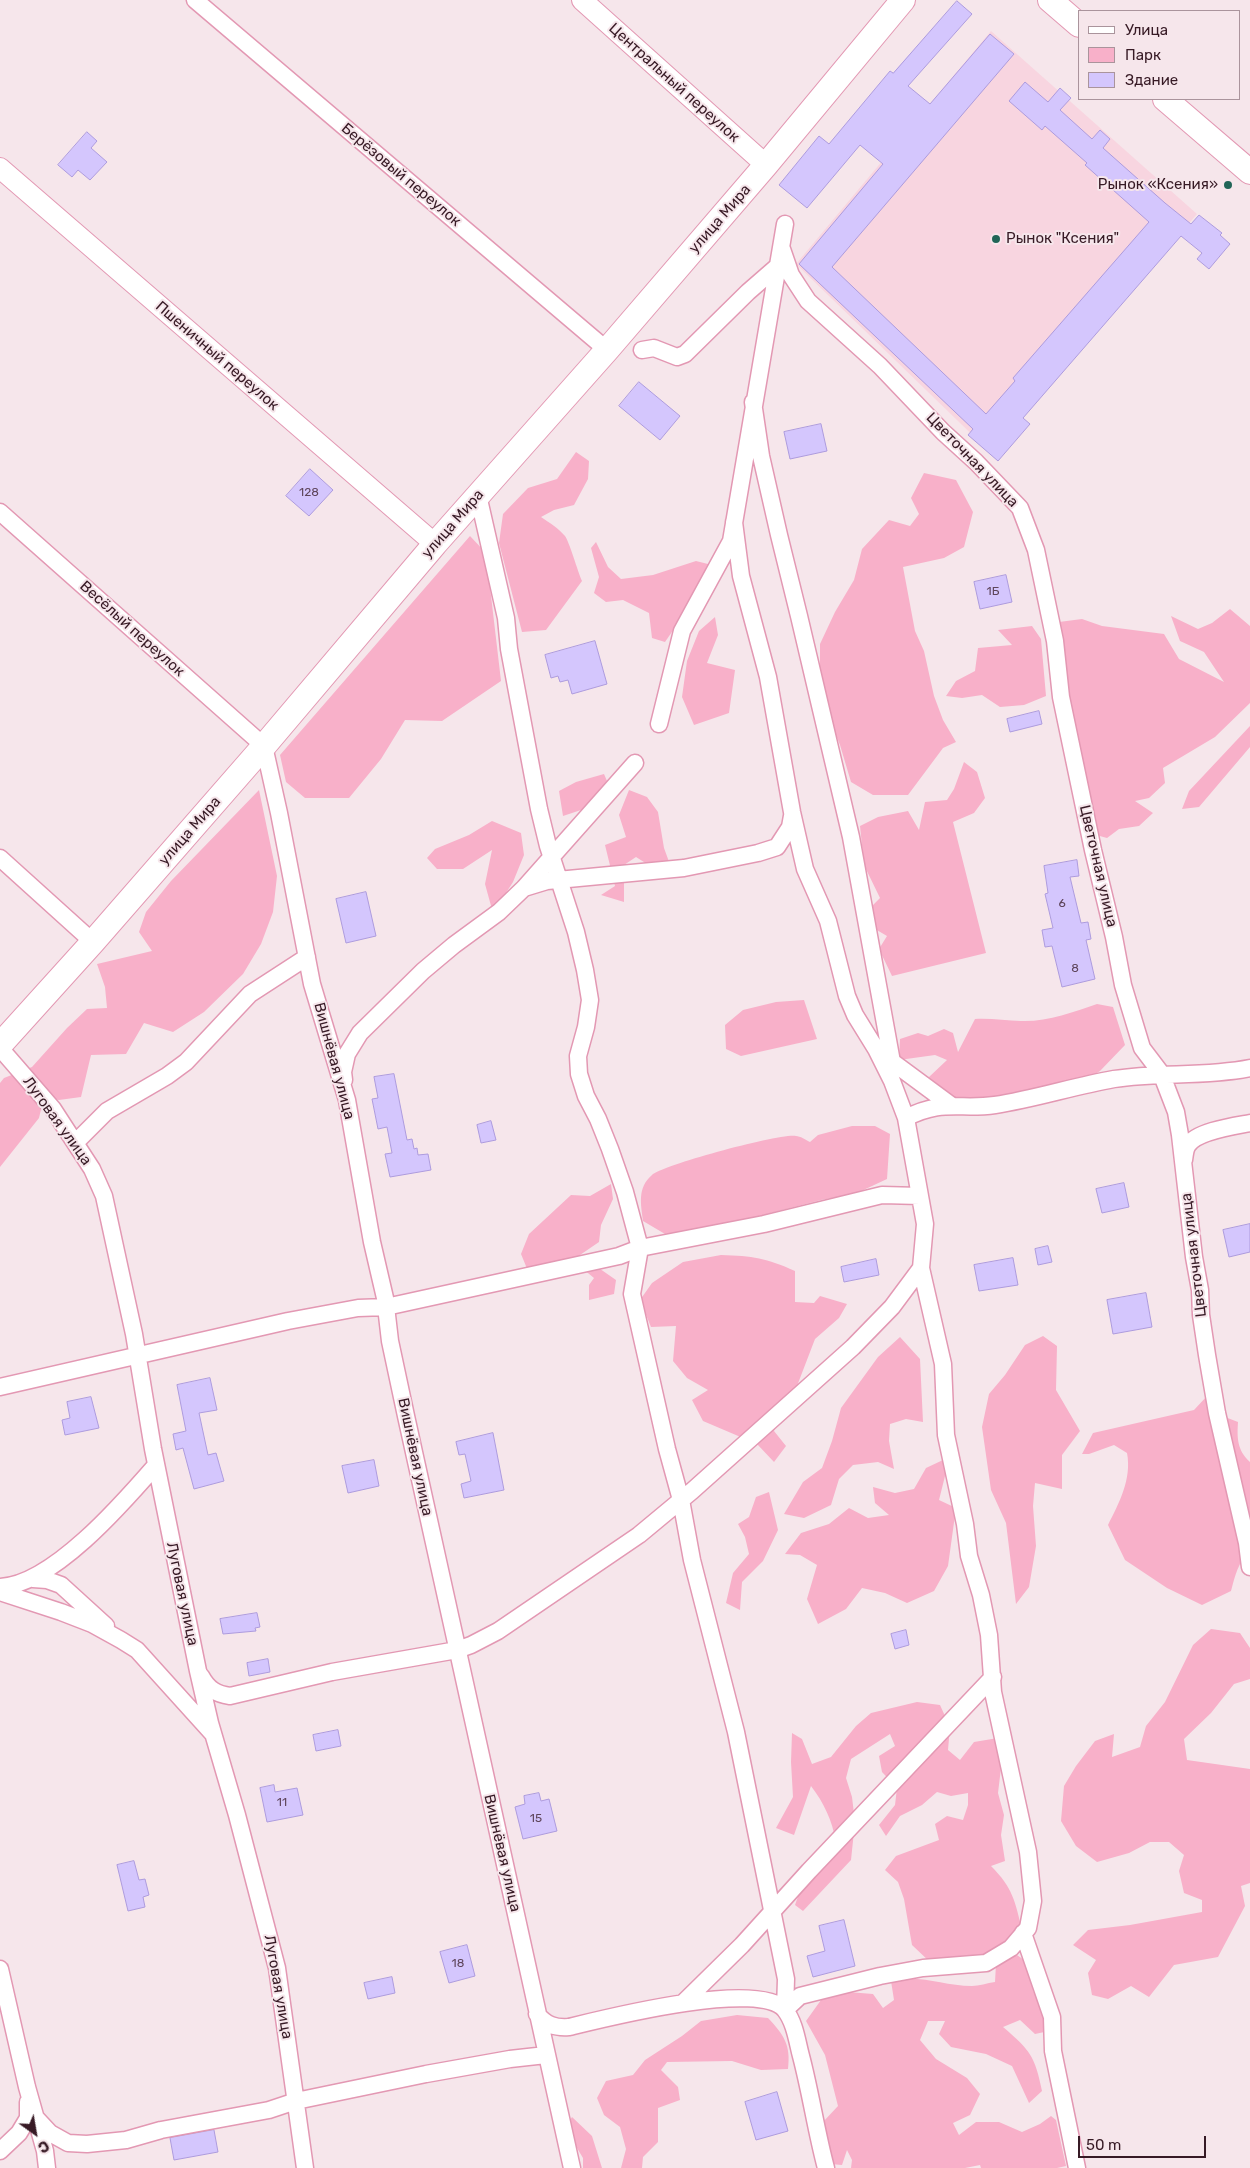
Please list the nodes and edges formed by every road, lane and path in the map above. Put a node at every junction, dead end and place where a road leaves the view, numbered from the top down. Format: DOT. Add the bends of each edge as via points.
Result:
graph roads {
  1 [pos="195,0"];
  2 [pos="582,0"];
  3 [pos="903,0"];
  4 [pos="1050,0"];
  5 [pos="1078,23"];
  6 [pos="1166,100"];
  7 [pos="766,165"];
  8 [pos="0,168"];
  9 [pos="1250,172"];
  10 [pos="785,224"];
  11 [pos="782,248"];
  12 [pos="779,265"];
  13 [pos="607,350"];
  14 [pos="642,350"];
  15 [pos="753,402"];
  16 [pos="478,495"];
  17 [pos="0,512"];
  18 [pos="734,522"];
  19 [pos="435,544"];
  20 [pos="659,724"];
  21 [pos="264,746"];
  22 [pos="635,763"];
  23 [pos="792,812"];
  24 [pos="551,856"];
  25 [pos="0,858"];
  26 [pos="559,880"];
  27 [pos="524,888"];
  28 [pos="93,942"];
  29 [pos="307,958"];
  30 [pos="0,1046"];
  31 [pos="876,1049"];
  32 [pos="892,1062"];
  33 [pos="1250,1068"];
  34 [pos="1162,1076"];
  35 [pos="347,1100"];
  36 [pos="952,1106"];
  37 [pos="906,1118"];
  38 [pos="1250,1123"];
  39 [pos="76,1142"];
  40 [pos="1184,1162"];
  41 [pos="920,1196"];
  42 [pos="640,1248"];
  43 [pos="921,1268"];
  44 [pos="386,1307"];
  45 [pos="138,1354"];
  46 [pos="0,1387"];
  47 [pos="156,1465"];
  48 [pos="681,1500"];
  49 [pos="1250,1568"];
  50 [pos="33,1579"];
  51 [pos="0,1587"];
  52 [pos="0,1592"];
  53 [pos="121,1640"];
  54 [pos="457,1650"];
  55 [pos="198,1671"];
  56 [pos="993,1677"];
  57 [pos="213,1735"];
  58 [pos="772,1912"];
  59 [pos="1023,1933"];
  60 [pos="0,1969"];
  61 [pos="684,2002"];
  62 [pos="784,2010"];
  63 [pos="537,2014"];
  64 [pos="546,2055"];
  65 [pos="27,2087"];
  66 [pos="296,2101"];
  67 [pos="36,2118"];
  68 [pos="0,2151"];
  69 [pos="48,2168"];
  70 [pos="306,2168"];
  71 [pos="572,2168"];
  72 [pos="826,2168"];
  73 [pos="1077,2168"];
  1 -- 13 [label="street, Берёзовый переулок"];
  2 -- 7 [label="street, Центральный переулок"];
  3 -- 7 [label="main road, улица Мира"];
  4 -- 5 [label="main road"];
  6 -- 9 [label="main road"];
  7 -- 13 [label="main road, улица Мира"];
  8 -- 19 [label="street, Пшеничный переулок"];
  10 -- 11 [label="street"];
  11 -- 12 [label="street"];
  11 -- 34 [label="street, Цветочная улица" via="791,275 808,301 880,366 1020,508 1038,559 1055,641 1063,706 1128,1008 1142,1048"];
  12 -- 14 [label="street" via="685,354 676,356 654,348"];
  12 -- 15 [label="street"];
  13 -- 16 [label="main road, улица Мира"];
  15 -- 18 [label="street"];
  15 -- 32 [label="street" via="761,456 851,837"];
  16 -- 19 [label="main road, улица Мира"];
  16 -- 24 [label="street" via="506,618 539,809"];
  17 -- 21 [label="street, Весёлый переулок"];
  18 -- 20 [label="street" via="731,541 682,631"];
  18 -- 23 [label="street" via="741,576 768,677"];
  19 -- 21 [label="main road, улица Мира"];
  21 -- 28 [label="main road, улица Мира"];
  21 -- 29 [label="street, Вишнёвая улица"];
  22 -- 24 [label="street"];
  23 -- 26 [label="street" via="790,827 777,847 758,853 684,868"];
  23 -- 31 [label="street" via="805,869 828,921 847,996"];
  24 -- 26 [label="street"];
  24 -- 27 [label="street"];
  25 -- 28 [label="street"];
  26 -- 27 [label="street" via="547,880"];
  26 -- 42 [label="street" via="576,932 590,1000 578,1056 579,1074 619,1175"];
  27 -- 35 [label="street" via="423,972 360,1033 347,1054 343,1072"];
  28 -- 30 [label="main road, улица Мира"];
  29 -- 35 [label="street, Вишнёвая улица"];
  29 -- 39 [label="street" via="250,994 186,1062 107,1111"];
  30 -- 39 [label="street, Луговая улица"];
  31 -- 32 [label="street"];
  31 -- 37 [label="street"];
  32 -- 36 [label="street"];
  33 -- 34 [label="street"];
  34 -- 36 [label="street" via="1115,1079 986,1106"];
  34 -- 40 [label="street, Цветочная улица" via="1176,1112"];
  35 -- 44 [label="street, Вишнёвая улица"];
  36 -- 37 [label="street" via="938,1106"];
  37 -- 41 [label="street"];
  38 -- 40 [label="street" via="1194,1139 1188,1144"];
  39 -- 45 [label="street, Луговая улица" via="104,1196"];
  40 -- 49 [label="street, Цветочная улица" via="1207,1355"];
  41 -- 42 [label="street" via="882,1195 764,1224"];
  41 -- 43 [label="street" via="925,1224"];
  42 -- 44 [label="street" via="619,1256"];
  42 -- 48 [label="street" via="632,1294"];
  43 -- 48 [label="street" via="892,1307 853,1347"];
  43 -- 56 [label="street" via="943,1364 946,1435 969,1556 981,1595"];
  44 -- 45 [label="street" via="358,1308 288,1321"];
  44 -- 54 [label="street, Вишнёвая улица" via="390,1341"];
  45 -- 46 [label="street"];
  45 -- 47 [label="street, Луговая улица"];
  47 -- 50 [label="street" via="101,1523 50,1569"];
  47 -- 55 [label="street, Луговая улица"];
  48 -- 54 [label="street" via="639,1535 498,1630"];
  48 -- 58 [label="street" via="699,1589 736,1732"];
  50 -- 51 [label="street"];
  50 -- 53 [label="street" via="61,1585"];
  52 -- 53 [label="street" via="92,1624"];
  53 -- 57 [label="street" via="137,1650"];
  54 -- 55 [label="street" via="332,1672 230,1696 217,1694 205,1685"];
  54 -- 63 [label="street, Вишнёвая улица"];
  55 -- 57 [label="street, Луговая улица"];
  56 -- 58 [label="street"];
  56 -- 59 [label="street" via="993,1692 1028,1852 1033,1900 1028,1928"];
  57 -- 66 [label="street, Луговая улица" via="277,1968"];
  58 -- 61 [label="street"];
  58 -- 62 [label="street" via="786,1979"];
  59 -- 62 [label="street" via="1011,1948 986,1963 923,1968 880,1976 800,1996"];
  59 -- 73 [label="street" via="1052,2017 1053,2051"];
  60 -- 65 [label="street"];
  61 -- 62 [label="street" via="766,1999"];
  61 -- 63 [label="street" via="557,2028"];
  62 -- 72 [label="street" via="795,2031"];
  63 -- 64 [label="street, Вишнёвая улица"];
  64 -- 66 [label="street" via="510,2059"];
  64 -- 71 [label="street, Вишнёвая улица"];
  65 -- 67 [label="street"];
  65 -- 68 [label="street" via="28,2118 19,2133"];
  66 -- 67 [label="street" via="269,2110 126,2140 87,2144 68,2143 50,2133"];
  66 -- 70 [label="street, Луговая улица"];
  67 -- 69 [label="street"];
}
